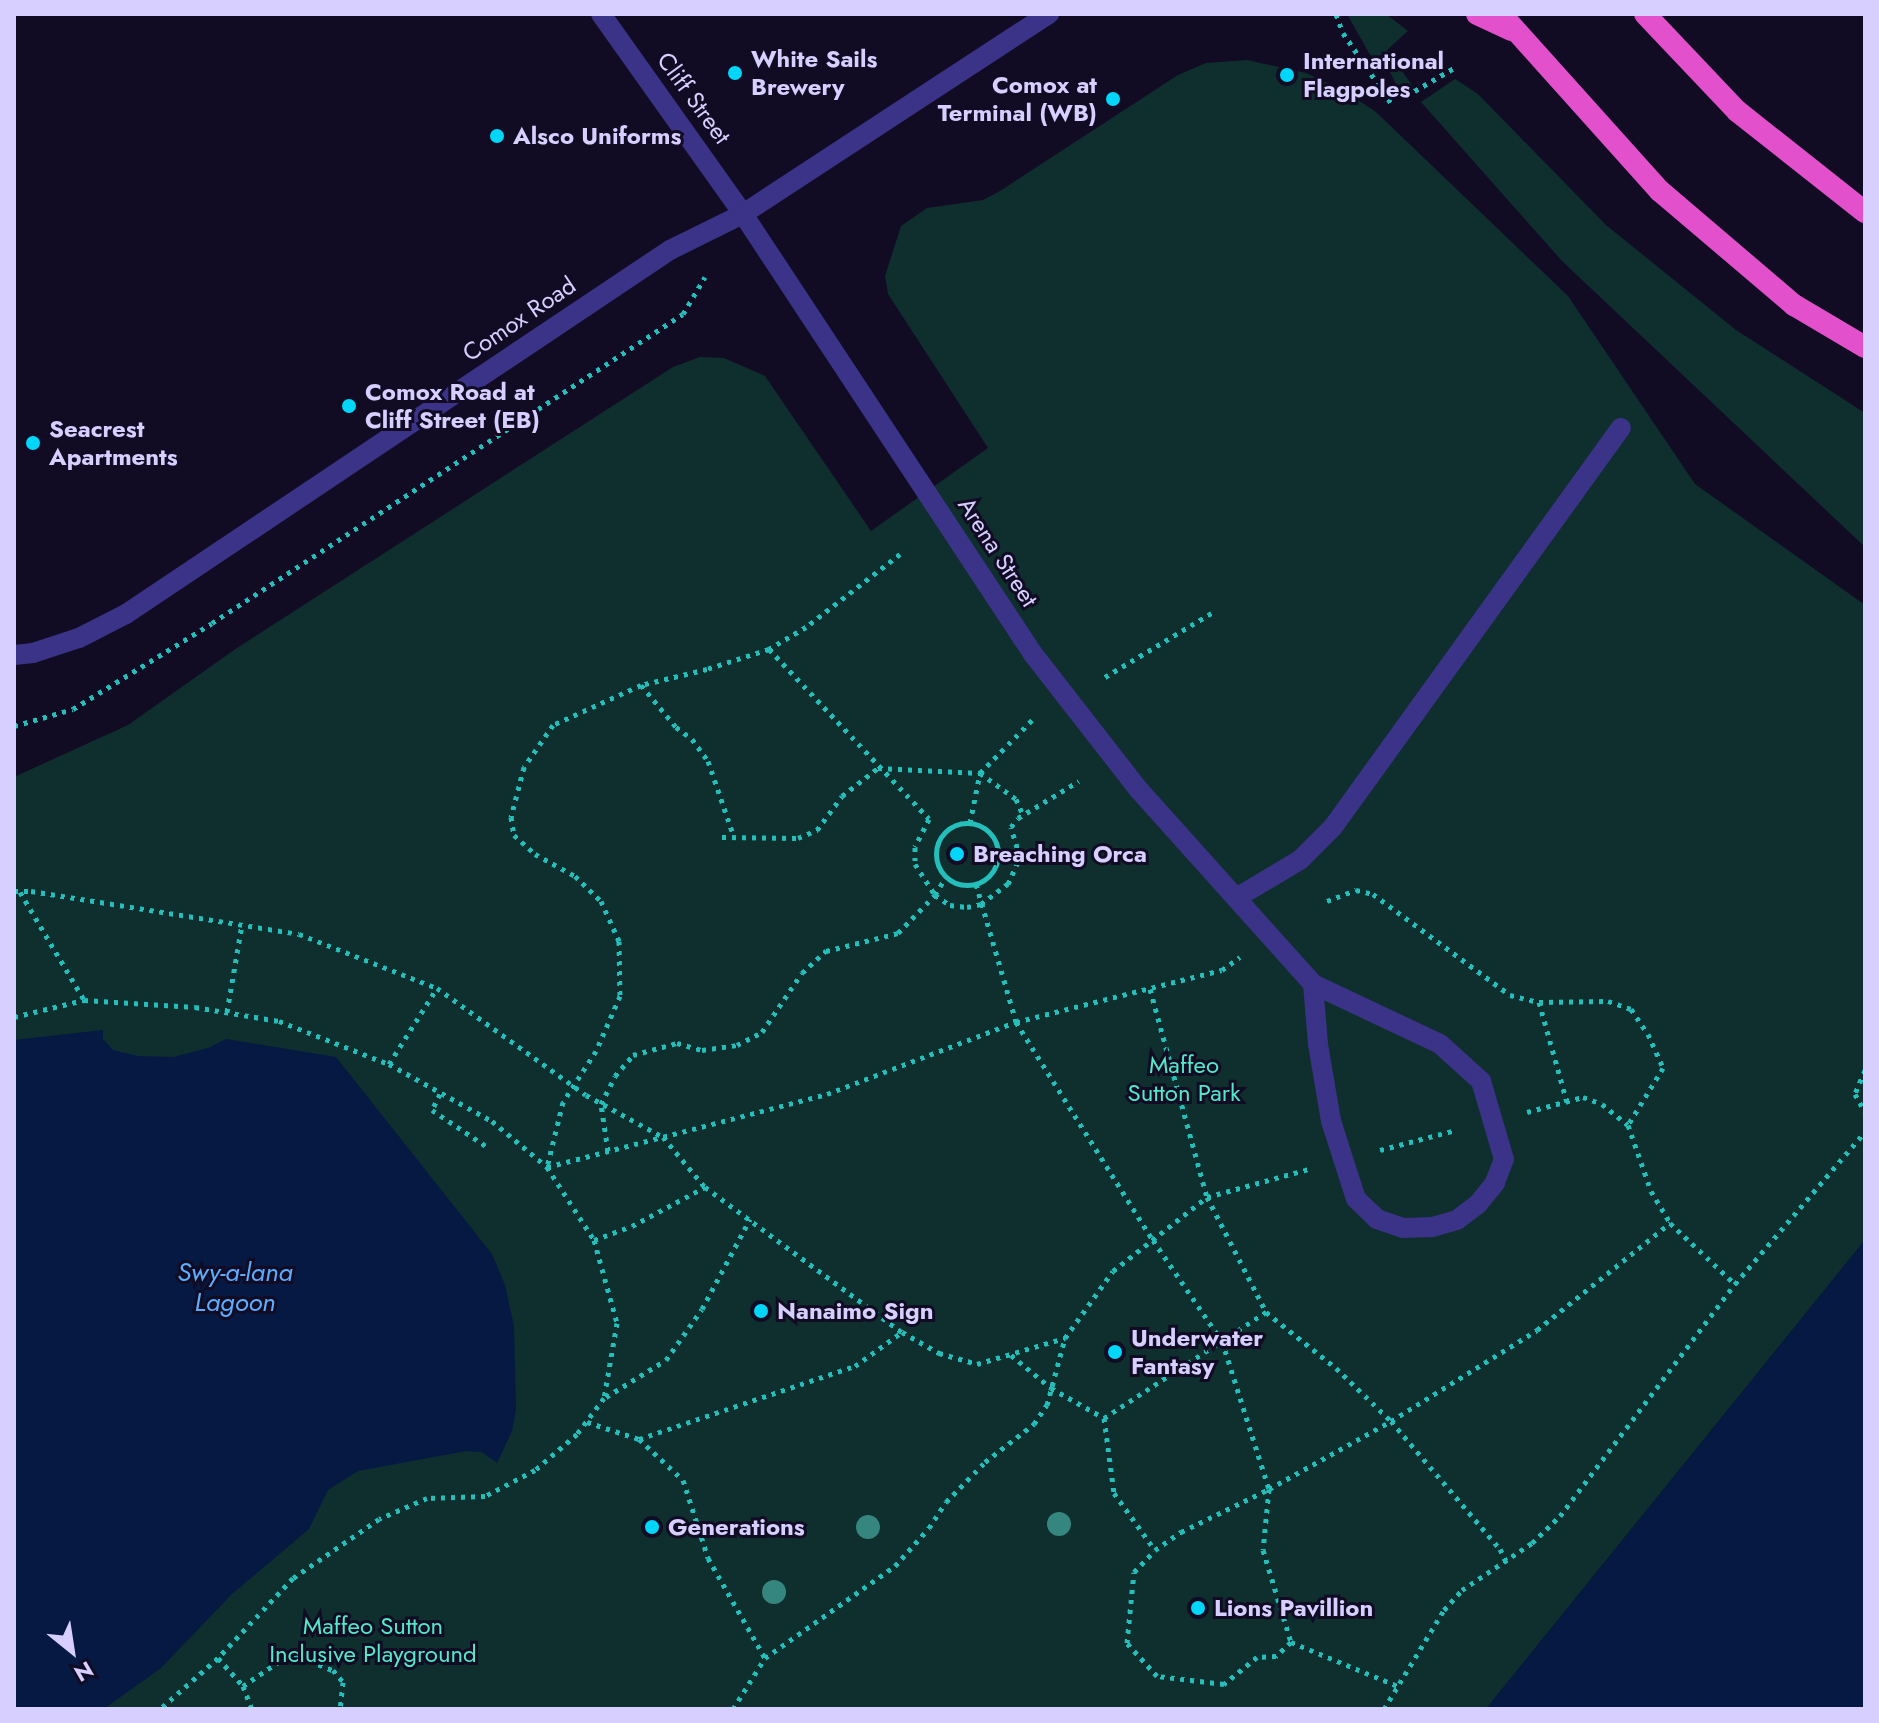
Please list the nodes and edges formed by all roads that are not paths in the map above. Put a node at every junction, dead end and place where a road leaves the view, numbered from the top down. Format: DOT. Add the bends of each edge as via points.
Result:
graph roads {
  1 [pos="601,14"];
  2 [pos="1049,14"];
  3 [pos="1477,14"];
  4 [pos="1501,14"];
  5 [pos="1645,14"];
  6 [pos="1515,32"];
  7 [pos="1865,212"];
  8 [pos="743,214"];
  9 [pos="1865,347"];
  10 [pos="1621,428"];
  11 [pos="14,655"];
  12 [pos="1236,898"];
  13 [pos="1313,984"];
  1 -- 8 [label="street, Cliff Street"];
  2 -- 8 [label="street, Comox Road"];
  3 -- 6 [label="highway"];
  4 -- 6 [label="highway"];
  5 -- 7 [label="highway" via="1737,111"];
  6 -- 9 [label="highway" via="1660,191 1794,305"];
  8 -- 11 [label="street, Comox Road" via="670,250 126,614 79,638"];
  8 -- 12 [label="street, Arena Street" via="1033,654 1139,790"];
  10 -- 12 [label="street" via="1333,827 1300,860"];
  12 -- 13 [label="street, Arena Street"];
  13 -- 13 [label="street" via="1331,1121 1356,1199 1377,1219 1403,1228 1457,1220 1495,1183 1504,1159 1481,1081 1440,1044"];
}
